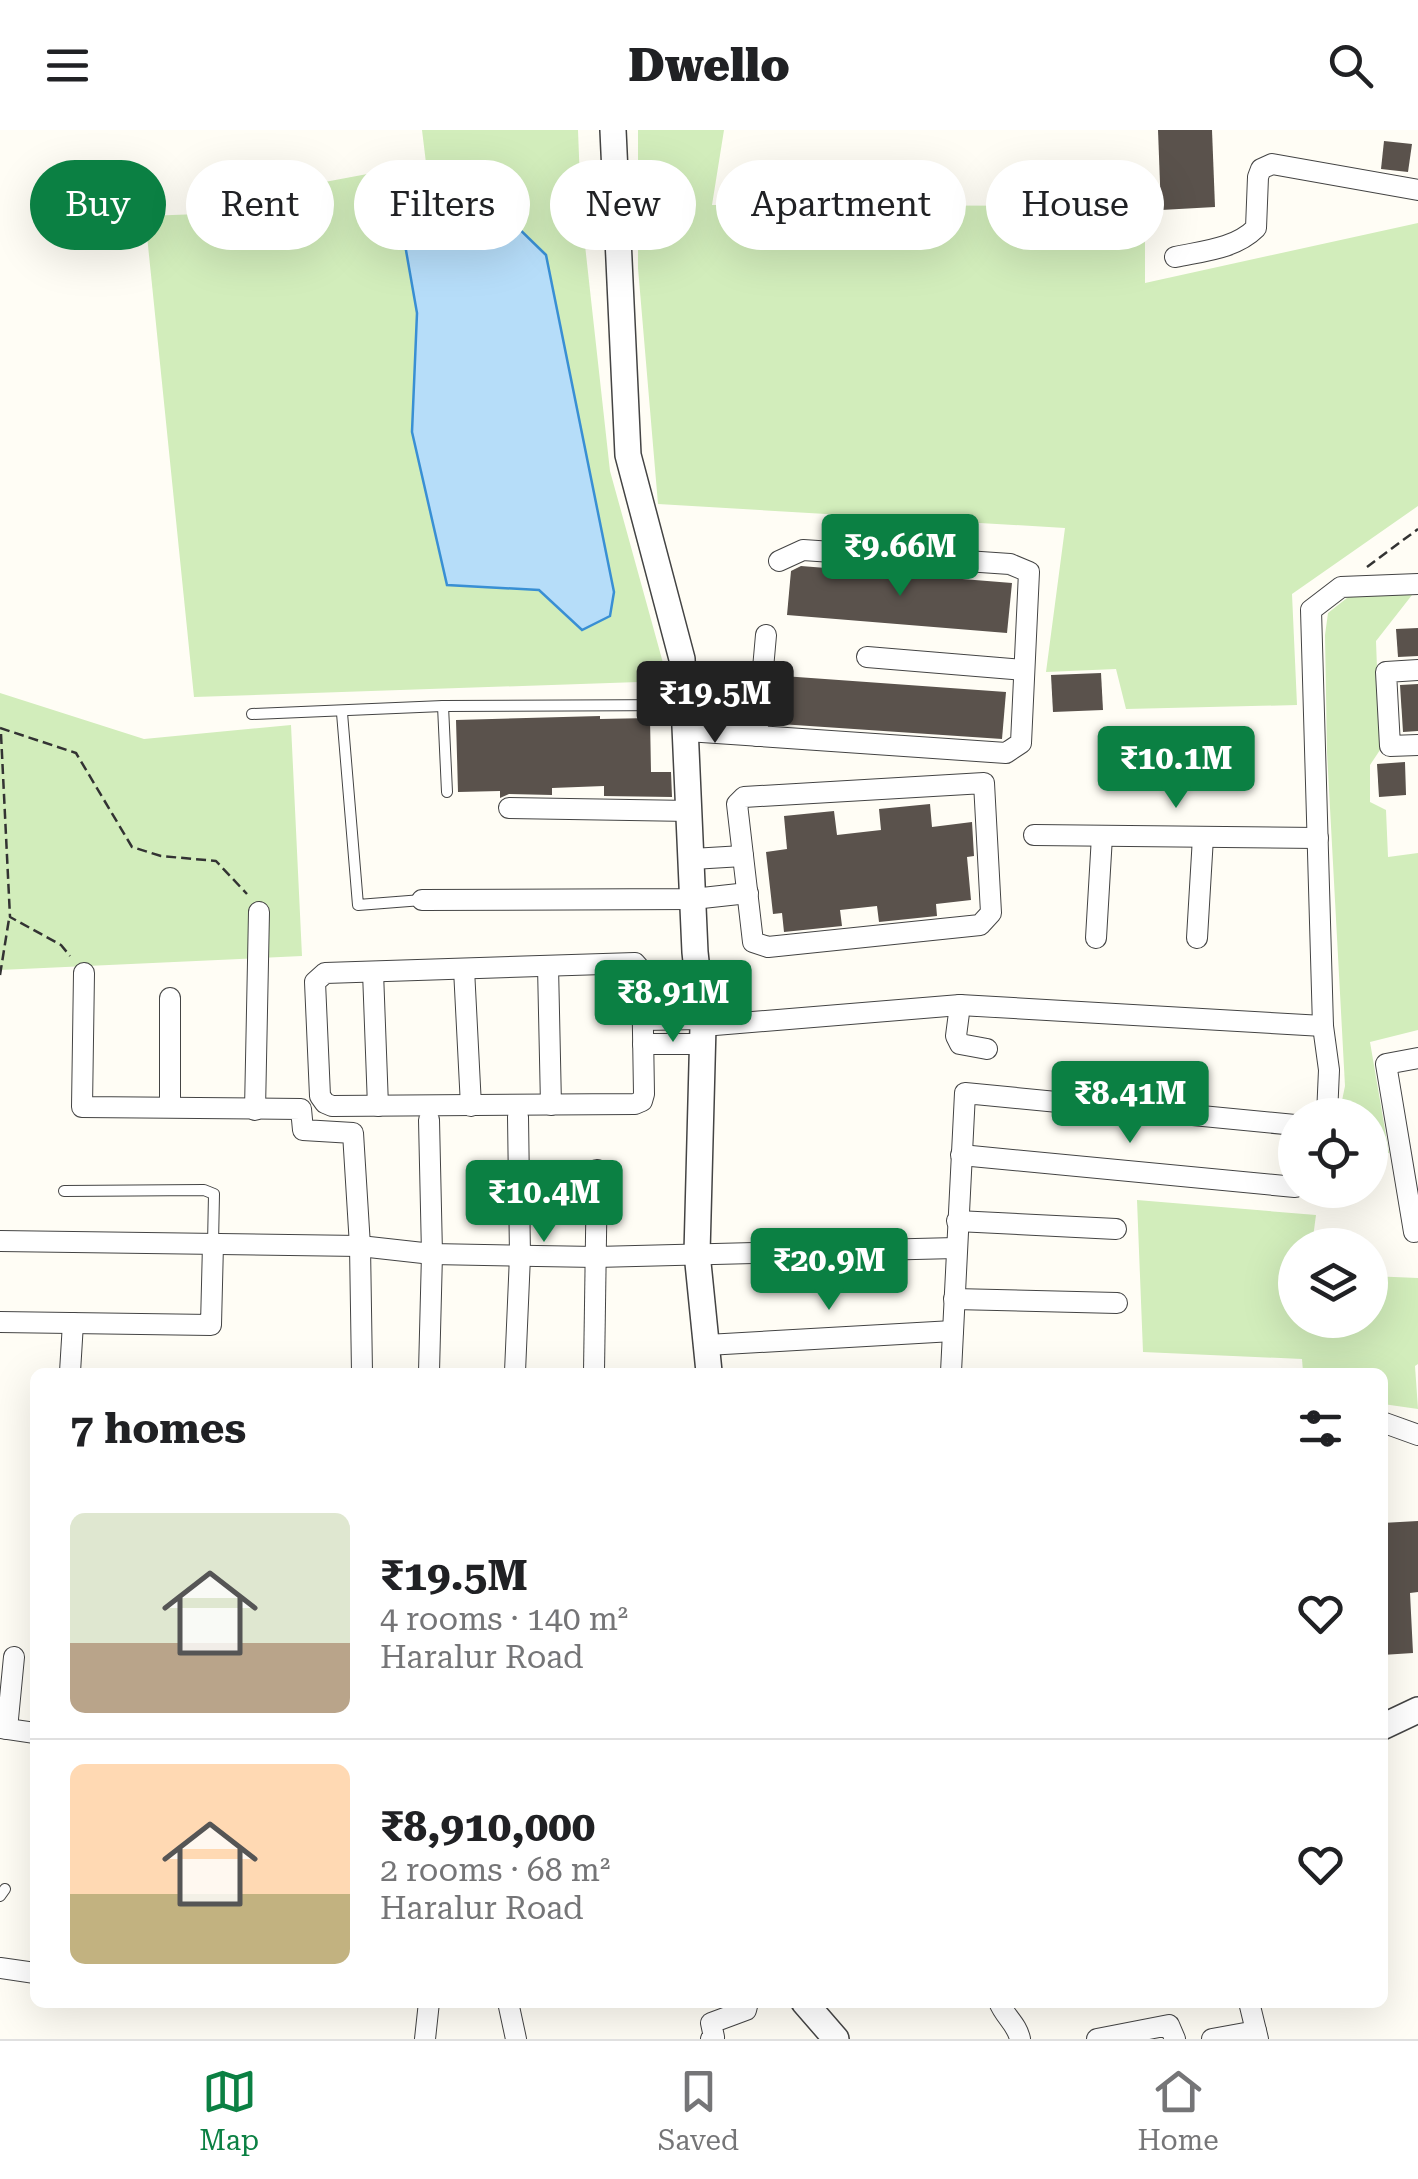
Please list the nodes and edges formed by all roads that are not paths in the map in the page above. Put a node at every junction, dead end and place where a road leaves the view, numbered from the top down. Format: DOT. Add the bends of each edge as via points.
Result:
graph roads {
  1 [pos="614,130"];
  2 [pos="1418,190"];
  3 [pos="1175,257"];
  4 [pos="779,561"];
  5 [pos="1418,584"];
  6 [pos="766,636"];
  7 [pos="868,658"];
  8 [pos="1024,670"];
  9 [pos="1418,670"];
  10 [pos="443,706"];
  11 [pos="342,713"];
  12 [pos="252,714"];
  13 [pos="686,718"];
  14 [pos="757,736"];
  15 [pos="1418,745"];
  16 [pos="446,792"];
  17 [pos="508,808"];
  18 [pos="690,810"];
  19 [pos="1034,835"];
  20 [pos="1102,836"];
  21 [pos="1203,837"];
  22 [pos="1318,838"];
  23 [pos="743,856"];
  24 [pos="692,859"];
  25 [pos="748,893"];
  26 [pos="694,899"];
  27 [pos="422,900"];
  28 [pos="259,912"];
  29 [pos="1096,938"];
  30 [pos="1197,938"];
  31 [pos="548,966"];
  32 [pos="464,968"];
  33 [pos="373,972"];
  34 [pos="84,973"];
  35 [pos="170,998"];
  36 [pos="960,1006"];
  37 [pos="643,1020"];
  38 [pos="1322,1026"];
  39 [pos="702,1030"];
  40 [pos="644,1044"];
  41 [pos="987,1049"];
  42 [pos="1418,1058"];
  43 [pos="1328,1098"];
  44 [pos="551,1105"];
  45 [pos="378,1106"];
  46 [pos="471,1106"];
  47 [pos="170,1107"];
  48 [pos="255,1110"];
  49 [pos="518,1118"];
  50 [pos="429,1120"];
  51 [pos="1278,1123"];
  52 [pos="1409,1143"];
  53 [pos="961,1155"];
  54 [pos="597,1170"];
  55 [pos="1278,1185"];
  56 [pos="64,1191"];
  57 [pos="957,1221"];
  58 [pos="1116,1228"];
  59 [pos="1418,1231"];
  60 [pos="0,1241"];
  61 [pos="213,1244"];
  62 [pos="360,1246"];
  63 [pos="956,1248"];
  64 [pos="697,1253"];
  65 [pos="432,1254"];
  66 [pos="520,1256"];
  67 [pos="596,1257"];
  68 [pos="954,1298"];
  69 [pos="1118,1303"];
  70 [pos="0,1322"];
  71 [pos="74,1324"];
  72 [pos="953,1331"];
  73 [pos="707,1346"];
  74 [pos="70,1368"];
  75 [pos="362,1368"];
  76 [pos="429,1368"];
  77 [pos="515,1368"];
  78 [pos="594,1368"];
  79 [pos="710,1368"];
  80 [pos="951,1368"];
  81 [pos="1388,1424"];
  82 [pos="1418,1435"];
  83 [pos="14,1657"];
  84 [pos="1418,1710"];
  85 [pos="1388,1724"];
  86 [pos="4,1728"];
  87 [pos="30,1732"];
  88 [pos="0,1968"];
  89 [pos="30,1972"];
  90 [pos="428,2008"];
  91 [pos="509,2008"];
  92 [pos="746,2008"];
  93 [pos="809,2008"];
  94 [pos="1001,2008"];
  95 [pos="1250,2008"];
  96 [pos="710,2022"];
  97 [pos="1257,2035"];
  98 [pos="425,2039"];
  99 [pos="516,2039"];
  100 [pos="836,2039"];
  101 [pos="1020,2039"];
  102 [pos="1097,2039"];
  103 [pos="1175,2039"];
  104 [pos="1212,2039"];
  1 -- 13 [label="street" via="628,455 682,659"];
  2 -- 3 [label="street" via="1272,164 1258,177 1256,228 1232,244"];
  4 -- 8 [label="street" via="803,550 1010,564 1029,572"];
  5 -- 22 [label="street" via="1341,586 1311,610"];
  6 -- 14 [label="street"];
  7 -- 8 [label="street"];
  8 -- 14 [label="street" via="1021,743 1006,753"];
  9 -- 15 [label="street" via="1386,672 1390,746"];
  10 -- 11 [label="lane"];
  10 -- 13 [label="lane"];
  10 -- 16 [label="lane"];
  11 -- 12 [label="lane"];
  11 -- 27 [label="lane" via="358,904"];
  13 -- 14 [label="street"];
  13 -- 18 [label="street"];
  17 -- 18 [label="street"];
  18 -- 24 [label="street"];
  19 -- 20 [label="street"];
  20 -- 21 [label="street"];
  20 -- 29 [label="street"];
  21 -- 22 [label="street"];
  21 -- 30 [label="street"];
  22 -- 38 [label="street"];
  23 -- 24 [label="street"];
  23 -- 25 [label="street"];
  23 -- 25 [label="street" via="737,804 744,796 984,783 991,914 980,925 768,946 753,942"];
  24 -- 26 [label="street"];
  25 -- 26 [label="street"];
  26 -- 27 [label="street"];
  26 -- 39 [label="street"];
  28 -- 48 [label="street"];
  31 -- 32 [label="street"];
  31 -- 37 [label="street" via="635,963 642,971"];
  31 -- 44 [label="street"];
  32 -- 33 [label="street"];
  32 -- 46 [label="street"];
  33 -- 45 [label="street"];
  33 -- 45 [label="street" via="325,973 315,982 324,1104"];
  34 -- 47 [label="street" via="82,1107"];
  35 -- 47 [label="street"];
  36 -- 38 [label="street"];
  36 -- 39 [label="street"];
  36 -- 41 [label="street" via="960,1044"];
  37 -- 39 [label="street"];
  37 -- 40 [label="street"];
  38 -- 43 [label="street"];
  39 -- 40 [label="street"];
  39 -- 64 [label="street"];
  40 -- 44 [label="street" via="642,1101"];
  42 -- 52 [label="street" via="1386,1064"];
  44 -- 46 [label="street"];
  45 -- 46 [label="street"];
  47 -- 48 [label="street"];
  48 -- 62 [label="street" via="301,1109 303,1130 353,1133"];
  49 -- 66 [label="street"];
  50 -- 65 [label="street"];
  51 -- 53 [label="street" via="965,1093"];
  52 -- 59 [label="street"];
  53 -- 55 [label="street"];
  53 -- 57 [label="street"];
  54 -- 67 [label="street"];
  56 -- 61 [label="lane" via="204,1190 216,1204"];
  57 -- 58 [label="street"];
  57 -- 63 [label="street"];
  60 -- 61 [label="street"];
  61 -- 62 [label="street"];
  61 -- 71 [label="street" via="211,1325"];
  62 -- 65 [label="street"];
  62 -- 75 [label="street"];
  63 -- 64 [label="street"];
  63 -- 68 [label="street"];
  64 -- 67 [label="street"];
  64 -- 73 [label="street"];
  65 -- 66 [label="street"];
  65 -- 76 [label="street"];
  66 -- 67 [label="street"];
  66 -- 77 [label="street"];
  67 -- 78 [label="street"];
  68 -- 69 [label="street"];
  68 -- 72 [label="street"];
  70 -- 71 [label="street"];
  71 -- 74 [label="street"];
  72 -- 73 [label="street"];
  72 -- 80 [label="street"];
  73 -- 79 [label="street"];
  81 -- 82 [label="street"];
  83 -- 86 [label="street"];
  84 -- 85 [label="street"];
  86 -- 87 [label="street"];
  88 -- 89 [label="street"];
  90 -- 98 [label="street"];
  91 -- 99 [label="street"];
  92 -- 96 [label="street"];
  93 -- 100 [label="street"];
  94 -- 101 [label="street"];
  95 -- 97 [label="street"];
  97 -- 104 [label="street"];
  102 -- 103 [label="street" via="1169,2026"];
}
